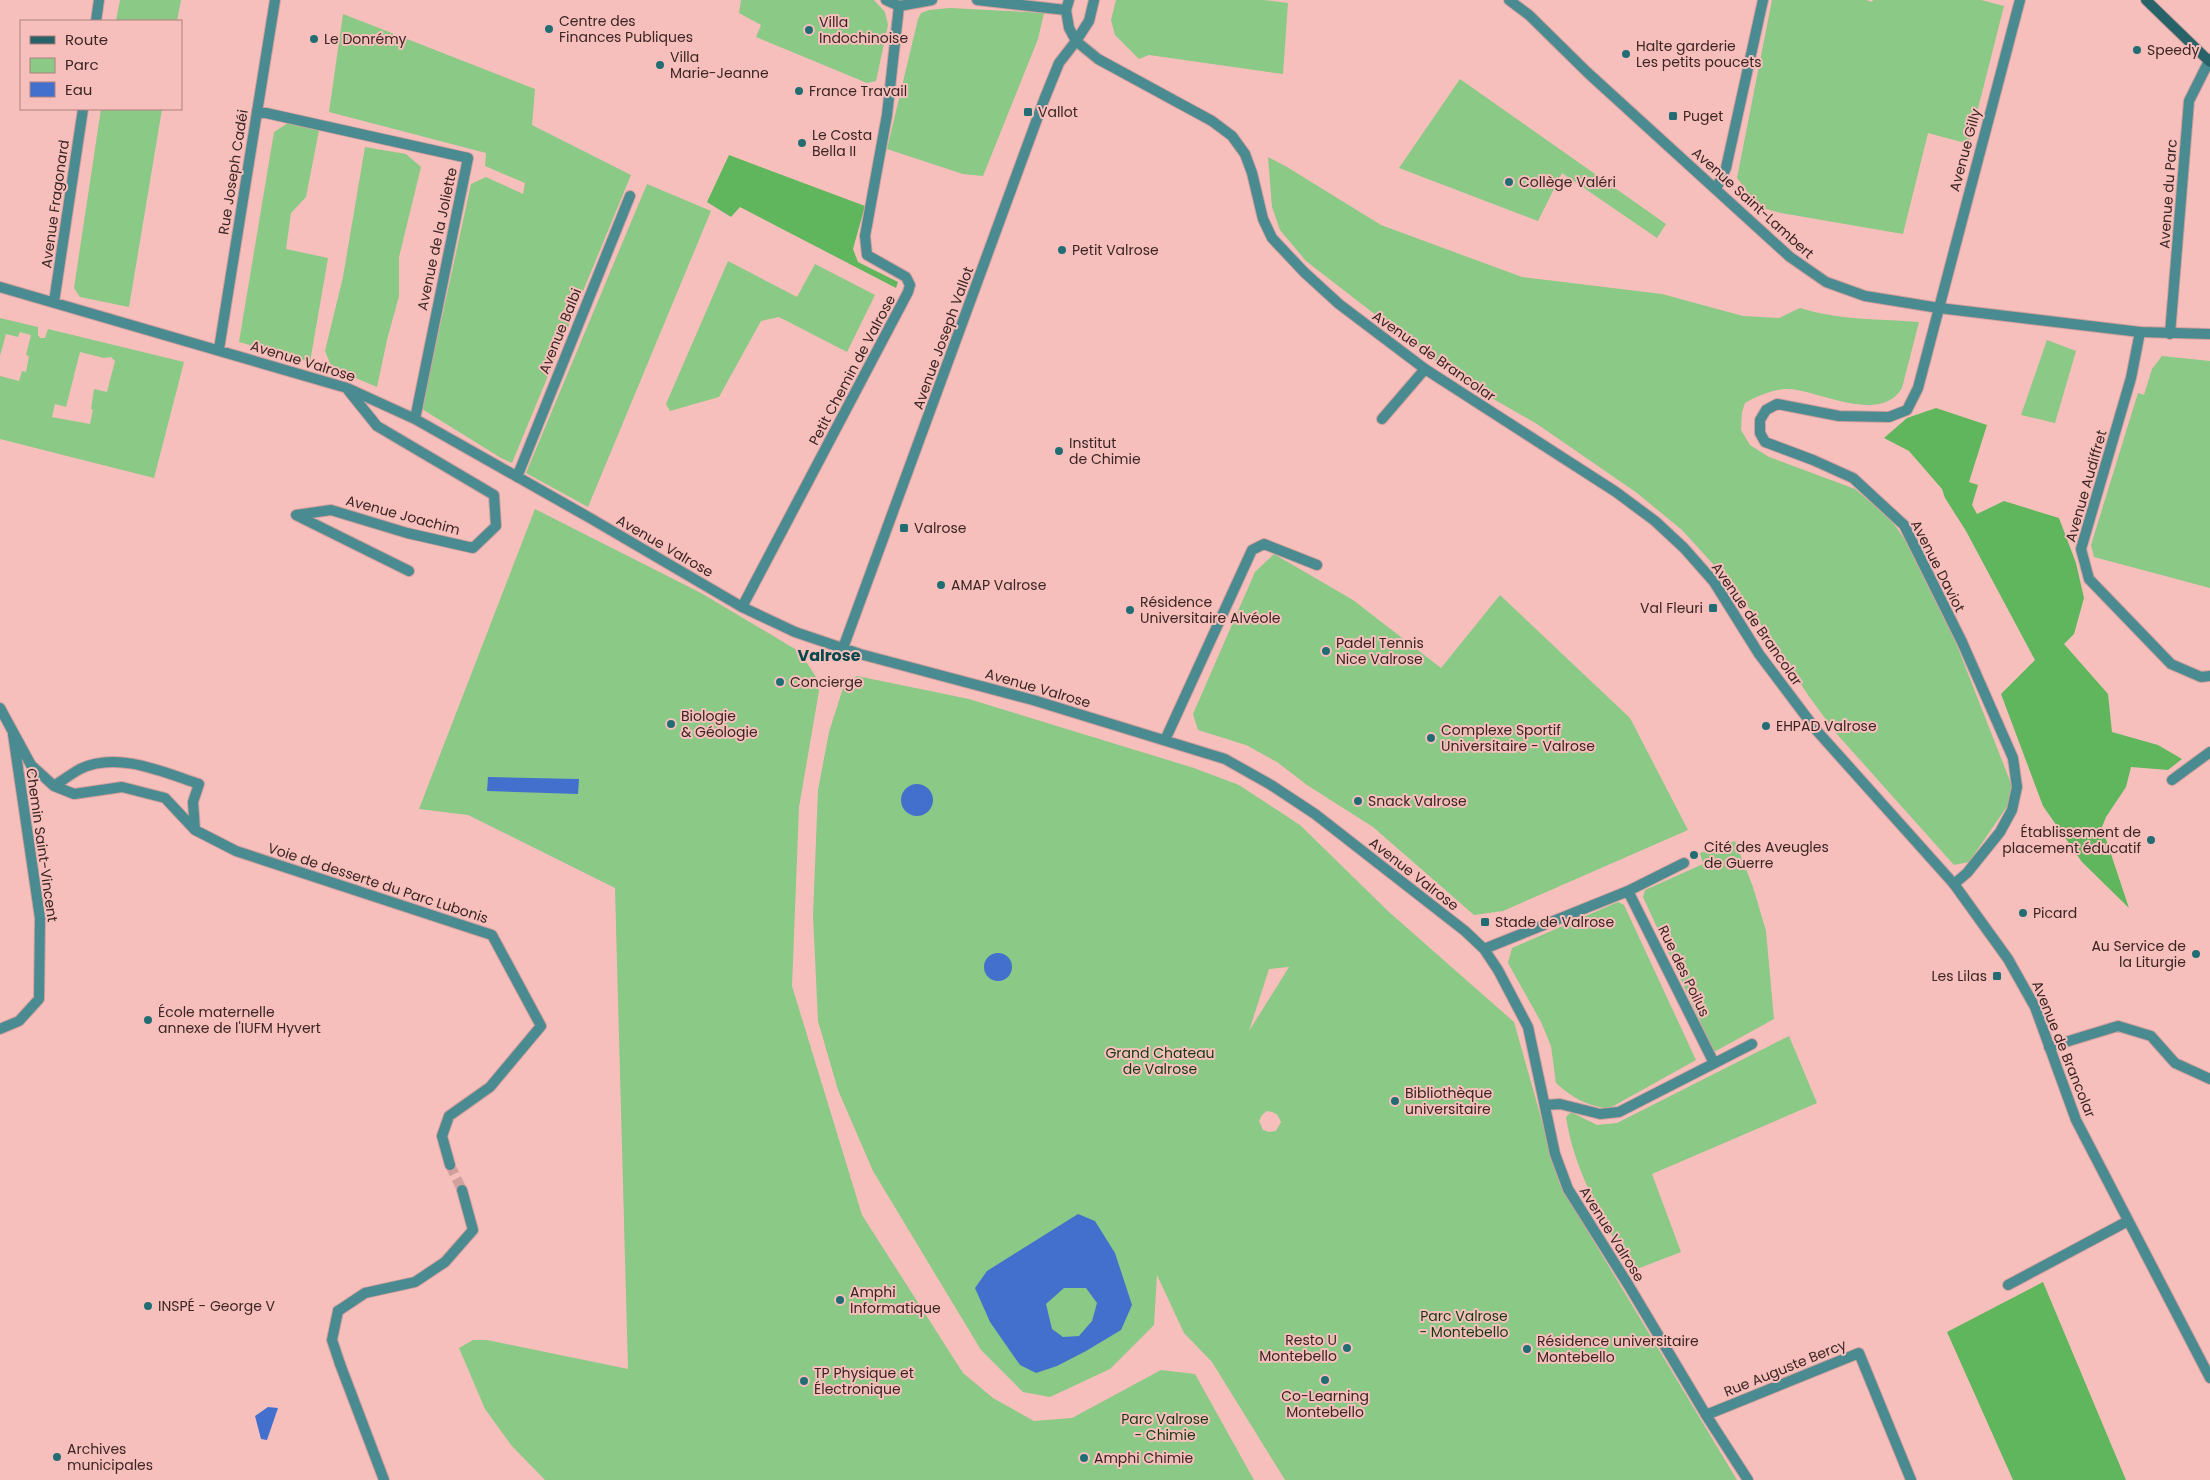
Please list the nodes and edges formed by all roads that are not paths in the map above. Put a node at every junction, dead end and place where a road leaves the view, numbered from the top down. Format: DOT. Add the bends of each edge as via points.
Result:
graph roads {
  1 [pos="99,0"];
  2 [pos="275,0"];
  3 [pos="886,0"];
  4 [pos="932,0"];
  5 [pos="978,0"];
  6 [pos="1094,0"];
  7 [pos="1509,0"];
  8 [pos="1763,0"];
  9 [pos="2020,0"];
  10 [pos="2146,0"];
  11 [pos="1068,5"];
  12 [pos="899,6"];
  13 [pos="96,20"];
  14 [pos="1076,41"];
  15 [pos="2210,60"];
  16 [pos="83,110"];
  17 [pos="257,111"];
  18 [pos="1716,189"];
  19 [pos="630,196"];
  20 [pos="0,287"];
  21 [pos="54,302"];
  22 [pos="1939,308"];
  23 [pos="2140,332"];
  24 [pos="2170,334"];
  25 [pos="2210,334"];
  26 [pos="219,349"];
  27 [pos="1425,369"];
  28 [pos="346,388"];
  29 [pos="415,419"];
  30 [pos="1382,419"];
  31 [pos="517,476"];
  32 [pos="1317,565"];
  33 [pos="409,571"];
  34 [pos="742,607"];
  35 [pos="843,648"];
  36 [pos="2210,676"];
  37 [pos="0,708"];
  38 [pos="13,734"];
  39 [pos="1165,740"];
  40 [pos="2210,752"];
  41 [pos="2172,780"];
  42 [pos="54,786"];
  43 [pos="195,830"];
  44 [pos="1684,863"];
  45 [pos="1954,884"];
  46 [pos="1628,891"];
  47 [pos="1484,949"];
  48 [pos="0,1029"];
  49 [pos="1752,1044"];
  50 [pos="2049,1047"];
  51 [pos="1714,1063"];
  52 [pos="2210,1079"];
  53 [pos="1545,1106"];
  54 [pos="450,1165"];
  55 [pos="462,1190"];
  56 [pos="2128,1221"];
  57 [pos="2008,1285"];
  58 [pos="2210,1378"];
  59 [pos="1706,1415"];
  60 [pos="384,1480"];
  61 [pos="1748,1480"];
  62 [pos="1911,1480"];
  1 -- 13 [label="street"];
  2 -- 17 [label="street, Rue Joseph Cadéi"];
  3 -- 12 [label="street"];
  4 -- 12 [label="street"];
  5 -- 11 [label="street"];
  6 -- 14 [label="street, Avenue Joseph Vallot" via="1089,21"];
  7 -- 18 [label="street, Avenue Saint-Lambert"];
  8 -- 18 [label="street" via="1726,168"];
  9 -- 22 [label="street, Avenue Gilly"];
  10 -- 15 [label="main road"];
  11 -- 14 [label="street" via="1069,28"];
  12 -- 34 [label="street, Petit Chemin de Valrose" via="887,114 865,236 867,255 906,277 910,285"];
  14 -- 27 [label="street, Avenue de Brancolar" via="1098,59 1212,121 1232,136 1245,154 1263,219 1272,238 1339,304"];
  14 -- 35 [label="street, Avenue Joseph Vallot" via="1058,63"];
  15 -- 24 [label="street, Avenue du Parc" via="2189,101"];
  16 -- 21 [label="street, Avenue Fragonard"];
  17 -- 26 [label="street, Rue Joseph Cadéi"];
  17 -- 29 [label="street, Avenue de la Joliette" via="468,158"];
  18 -- 22 [label="street, Avenue Saint-Lambert" via="1790,257 1826,282 1865,296"];
  19 -- 31 [label="street, Avenue Balbi"];
  20 -- 21 [label="street, Avenue Valrose"];
  21 -- 26 [label="street, Avenue Valrose"];
  22 -- 23 [label="street, Avenue Saint-Lambert"];
  22 -- 45 [label="street, Avenue Daviot" via="1918,388 1907,410 1889,417 1839,416 1777,404 1766,410 1760,420 1760,433 1765,442 1853,478 1904,525 1962,642 2013,758 2017,787 2012,810 2000,832"];
  23 -- 24 [label="street, Avenue Saint-Lambert"];
  23 -- 36 [label="street, Avenue Audiffret" via="2131,378 2081,549 2089,579 2171,664 2201,676"];
  24 -- 25 [label="street, Avenue Saint-Lambert"];
  26 -- 28 [label="street, Avenue Valrose"];
  27 -- 30 [label="street"];
  27 -- 45 [label="street, Avenue de Brancolar" via="1616,492 1684,548 1714,582 1759,654 1817,731"];
  28 -- 29 [label="street, Avenue Valrose"];
  28 -- 33 [label="street, Avenue Joachim" via="377,426 494,495 496,526 473,548 407,533 331,510 296,515"];
  29 -- 31 [label="street, Avenue Valrose"];
  31 -- 34 [label="street, Avenue Valrose"];
  32 -- 39 [label="street" via="1264,544 1252,550"];
  34 -- 35 [label="street, Avenue Valrose" via="795,632"];
  35 -- 39 [label="street, Avenue Valrose"];
  37 -- 38 [label="street"];
  38 -- 42 [label="street" via="31,765"];
  38 -- 48 [label="street, Chemin Saint-Vincent" via="40,918 39,1000 19,1021"];
  39 -- 47 [label="street, Avenue Valrose" via="1225,760 1271,785 1315,814"];
  40 -- 41 [label="street"];
  42 -- 43 [label="street, Voie de desserte du Parc Lubonis" via="74,794 122,787 165,798"];
  42 -- 43 [label="street" via="81,768 113,761 154,768 199,784 193,802"];
  43 -- 54 [label="street, Voie de desserte du Parc Lubonis" via="236,850 492,935 541,1026 490,1087 449,1116 442,1136"];
  44 -- 46 [label="street"];
  45 -- 50 [label="street, Avenue de Brancolar" via="2026,986"];
  46 -- 47 [label="street"];
  46 -- 51 [label="street, Rue des Poilus"];
  47 -- 53 [label="street, Avenue Valrose" via="1512,994 1528,1028"];
  49 -- 51 [label="street"];
  50 -- 52 [label="street" via="2118,1026 2151,1036 2175,1063"];
  50 -- 56 [label="street, Avenue de Brancolar" via="2076,1120"];
  51 -- 53 [label="street" via="1619,1112 1600,1114 1560,1104"];
  53 -- 59 [label="street, Avenue Valrose" via="1555,1154 1568,1189"];
  55 -- 60 [label="street" via="473,1230 445,1262 415,1282 365,1293 338,1311 332,1340"];
  56 -- 57 [label="street"];
  56 -- 58 [label="street, Avenue de Brancolar"];
  59 -- 61 [label="street, Avenue Valrose"];
  59 -- 62 [label="street, Rue Auguste Bercy" via="1858,1353"];
}
